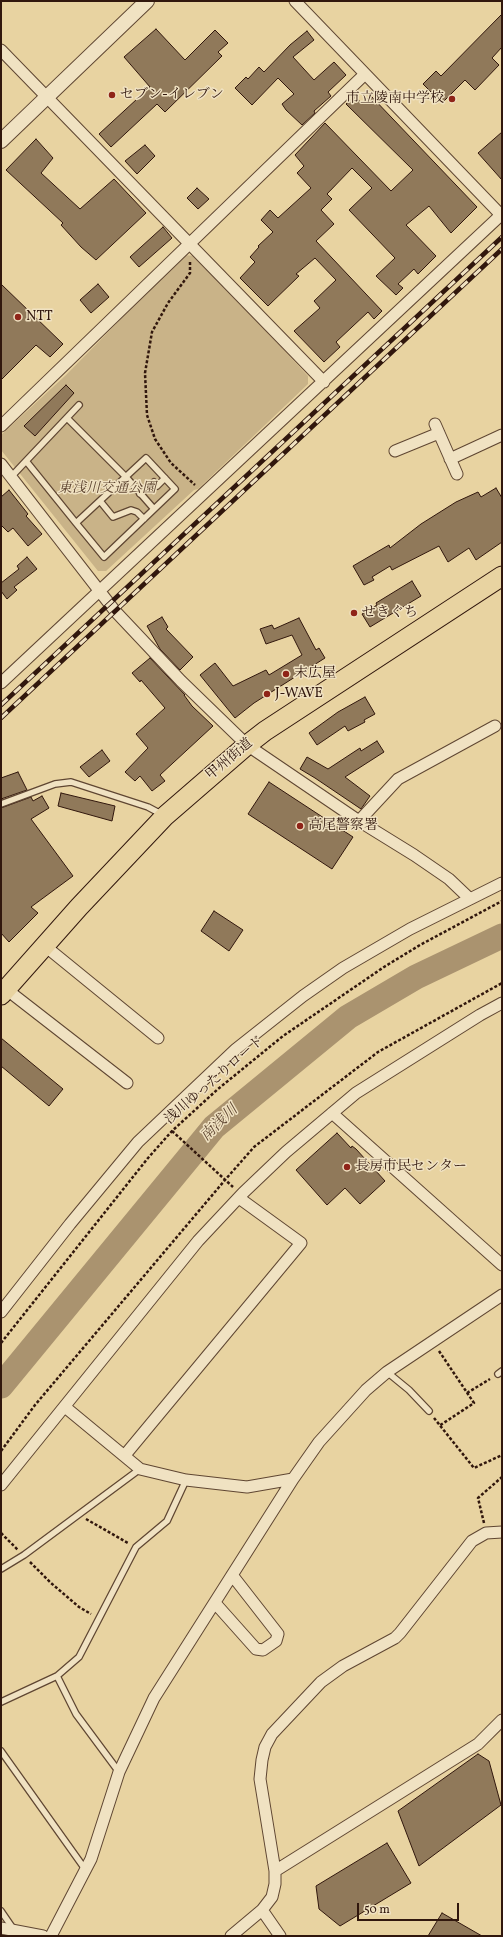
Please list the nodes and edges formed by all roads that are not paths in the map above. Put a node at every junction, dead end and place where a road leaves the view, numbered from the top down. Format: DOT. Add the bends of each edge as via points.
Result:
graph roads {
  1 [pos="147,1"];
  2 [pos="295,1"];
  3 [pos="1,50"];
  4 [pos="365,74"];
  5 [pos="47,97"];
  6 [pos="1,141"];
  7 [pos="501,215"];
  8 [pos="190,244"];
  9 [pos="324,382"];
  10 [pos="79,405"];
  11 [pos="68,418"];
  12 [pos="1,426"];
  13 [pos="502,435"];
  14 [pos="395,451"];
  15 [pos="450,459"];
  16 [pos="26,461"];
  17 [pos="1,464"];
  18 [pos="457,474"];
  19 [pos="126,476"];
  20 [pos="11,477"];
  21 [pos="165,478"];
  22 [pos="140,494"];
  23 [pos="100,501"];
  24 [pos="154,510"];
  25 [pos="144,519"];
  26 [pos="76,522"];
  27 [pos="501,579"];
  28 [pos="101,592"];
  29 [pos="1,683"];
  30 [pos="495,726"];
  31 [pos="247,746"];
  32 [pos="1,804"];
  33 [pos="165,816"];
  34 [pos="359,821"];
  35 [pos="502,883"];
  36 [pos="470,899"];
  37 [pos="45,946"];
  38 [pos="4,992"];
  39 [pos="502,1003"];
  40 [pos="158,1038"];
  41 [pos="127,1083"];
  42 [pos="332,1113"];
  43 [pos="239,1198"];
  44 [pos="502,1265"];
  45 [pos="502,1295"];
  46 [pos="1,1312"];
  47 [pos="387,1372"];
  48 [pos="65,1407"];
  49 [pos="429,1411"];
  50 [pos="125,1455"];
  51 [pos="140,1468"];
  52 [pos="293,1479"];
  53 [pos="186,1480"];
  54 [pos="1,1485"];
  55 [pos="502,1532"];
  56 [pos="1,1569"];
  57 [pos="232,1576"];
  58 [pos="215,1603"];
  59 [pos="57,1676"];
  60 [pos="1,1702"];
  61 [pos="502,1720"];
  62 [pos="1,1751"];
  63 [pos="120,1772"];
  64 [pos="86,1870"];
  65 [pos="275,1871"];
  66 [pos="262,1910"];
  67 [pos="1,1911"];
  68 [pos="1,1928"];
  69 [pos="14,1930"];
  70 [pos="43,1936"];
  71 [pos="51,1936"];
  72 [pos="231,1936"];
  73 [pos="280,1936"];
  1 -- 5 [label="street"];
  2 -- 4 [label="street"];
  3 -- 5 [label="street"];
  4 -- 7 [label="street"];
  4 -- 8 [label="street"];
  5 -- 6 [label="street"];
  5 -- 8 [label="street"];
  7 -- 9 [label="street"];
  8 -- 9 [label="street"];
  8 -- 12 [label="street"];
  9 -- 28 [label="street"];
  10 -- 11 [label="lane"];
  11 -- 16 [label="lane"];
  11 -- 19 [label="lane"];
  13 -- 15 [label="street"];
  14 -- 15 [label="street" via="437,428"];
  15 -- 18 [label="street"];
  16 -- 20 [label="lane"];
  16 -- 26 [label="lane"];
  17 -- 20 [label="street"];
  19 -- 21 [label="lane" via="146,458"];
  19 -- 22 [label="lane"];
  19 -- 23 [label="lane"];
  20 -- 28 [label="street"];
  21 -- 22 [label="lane" via="157,486 154,482"];
  21 -- 24 [label="lane" via="175,489"];
  22 -- 24 [label="lane"];
  23 -- 25 [label="lane" via="113,517 131,510"];
  23 -- 26 [label="lane"];
  24 -- 25 [label="lane"];
  25 -- 26 [label="lane" via="104,557"];
  27 -- 31 [label="highway, 甲州街道" via="265,731"];
  28 -- 29 [label="street"];
  28 -- 31 [label="street" via="115,611 181,681"];
  30 -- 34 [label="street" via="398,779"];
  31 -- 33 [label="highway, 甲州街道"];
  31 -- 34 [label="street"];
  32 -- 33 [label="lane" via="55,784 71,782 148,807"];
  33 -- 37 [label="highway, 甲州街道"];
  34 -- 36 [label="street" via="449,879"];
  35 -- 36 [label="street"];
  36 -- 46 [label="street" via="410,929 343,968 267,1024 216,1068 138,1142"];
  37 -- 38 [label="highway, 甲州街道"];
  37 -- 40 [label="street"];
  38 -- 41 [label="street"];
  39 -- 42 [label="street" via="400,1064 356,1093"];
  42 -- 43 [label="street" via="286,1152"];
  42 -- 44 [label="street"];
  43 -- 48 [label="street" via="198,1242"];
  43 -- 50 [label="street" via="301,1243"];
  45 -- 47 [label="street"];
  47 -- 49 [label="lane"];
  47 -- 52 [label="street" via="366,1390 318,1442"];
  48 -- 50 [label="street"];
  48 -- 54 [label="street"];
  50 -- 51 [label="street"];
  51 -- 53 [label="street"];
  51 -- 56 [label="lane" via="24,1555"];
  52 -- 53 [label="street" via="247,1486"];
  52 -- 57 [label="street"];
  53 -- 59 [label="lane" via="167,1521 136,1547 79,1657"];
  55 -- 65 [label="street" via="486,1533 472,1540 395,1638 343,1666 321,1682 272,1734 262,1760 260,1779"];
  57 -- 58 [label="street"];
  57 -- 58 [label="street" via="278,1634 276,1641 262,1650 256,1649"];
  58 -- 63 [label="street" via="154,1698"];
  59 -- 60 [label="lane"];
  59 -- 63 [label="lane" via="76,1714"];
  61 -- 65 [label="street" via="478,1744"];
  62 -- 64 [label="lane"];
  63 -- 64 [label="street"];
  64 -- 71 [label="street"];
  65 -- 66 [label="street" via="272,1897"];
  66 -- 72 [label="street"];
  66 -- 73 [label="street"];
  67 -- 69 [label="lane"];
  68 -- 69 [label="street"];
  69 -- 70 [label="street"];
}
